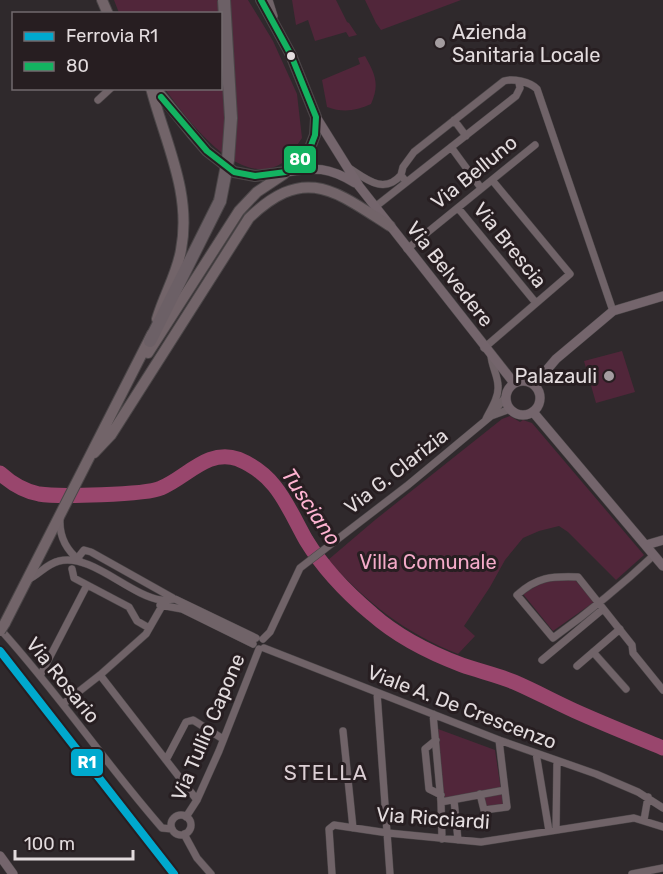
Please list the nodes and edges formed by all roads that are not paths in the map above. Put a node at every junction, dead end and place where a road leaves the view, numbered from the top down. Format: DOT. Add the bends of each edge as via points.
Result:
graph roads {
  1 [pos="224,0"];
  2 [pos="261,0"];
  3 [pos="269,0"];
  4 [pos="276,25"];
  5 [pos="519,82"];
  6 [pos="109,90"];
  7 [pos="154,90"];
  8 [pos="155,90"];
  9 [pos="98,100"];
  10 [pos="316,117"];
  11 [pos="454,120"];
  12 [pos="466,136"];
  13 [pos="535,144"];
  14 [pos="451,147"];
  15 [pos="345,165"];
  16 [pos="286,172"];
  17 [pos="401,175"];
  18 [pos="492,180"];
  19 [pos="406,182"];
  20 [pos="359,186"];
  21 [pos="481,188"];
  22 [pos="375,207"];
  23 [pos="458,208"];
  24 [pos="390,226"];
  25 [pos="407,249"];
  26 [pos="663,296"];
  27 [pos="536,303"];
  28 [pos="613,311"];
  29 [pos="150,341"];
  30 [pos="484,348"];
  31 [pos="491,356"];
  32 [pos="135,369"];
  33 [pos="514,383"];
  34 [pos="534,385"];
  35 [pos="506,396"];
  36 [pos="510,409"];
  37 [pos="533,412"];
  38 [pos="491,416"];
  39 [pos="484,422"];
  40 [pos="84,464"];
  41 [pos="62,506"];
  42 [pos="663,540"];
  43 [pos="646,545"];
  44 [pos="654,555"];
  45 [pos="81,559"];
  46 [pos="663,566"];
  47 [pos="72,568"];
  48 [pos="26,580"];
  49 [pos="87,585"];
  50 [pos="134,589"];
  51 [pos="175,599"];
  52 [pos="162,606"];
  53 [pos="601,607"];
  54 [pos="2,628"];
  55 [pos="149,628"];
  56 [pos="620,629"];
  57 [pos="259,644"];
  58 [pos="593,652"];
  59 [pos="543,660"];
  60 [pos="577,666"];
  61 [pos="100,675"];
  62 [pos="40,676"];
  63 [pos="626,689"];
  64 [pos="663,690"];
  65 [pos="377,693"];
  66 [pos="63,704"];
  67 [pos="433,714"];
  68 [pos="343,730"];
  69 [pos="224,739"];
  70 [pos="436,740"];
  71 [pos="499,740"];
  72 [pos="536,753"];
  73 [pos="166,760"];
  74 [pos="557,760"];
  75 [pos="505,790"];
  76 [pos="480,794"];
  77 [pos="648,797"];
  78 [pos="441,799"];
  79 [pos="197,800"];
  80 [pos="454,800"];
  81 [pos="663,808"];
  82 [pos="186,817"];
  83 [pos="644,820"];
  84 [pos="663,827"];
  85 [pos="353,828"];
  86 [pos="172,829"];
  87 [pos="553,831"];
  88 [pos="388,833"];
  89 [pos="184,834"];
  90 [pos="442,838"];
  91 [pos="458,840"];
  92 [pos="0,856"];
  93 [pos="662,870"];
  94 [pos="13,874"];
  95 [pos="211,874"];
  96 [pos="332,874"];
  97 [pos="390,874"];
  98 [pos="632,874"];
  1 -- 29 [label="highway, bridge" via="231,118 220,201"];
  2 -- 4 [label="main road, Via Belvedere"];
  3 -- 4 [label="street"];
  4 -- 10 [label="main road, Via Belvedere"];
  5 -- 11 [label="street" via="504,81"];
  5 -- 12 [label="street" via="516,96"];
  5 -- 28 [label="street" via="537,89"];
  6 -- 9 [label="street"];
  7 -- 29 [label="main road" via="180,180 184,208 182,248"];
  8 -- 16 [label="main road, Via Belvedere" via="200,143 234,172 255,176"];
  10 -- 15 [label="main road, Via Belvedere"];
  10 -- 16 [label="main road" via="309,148"];
  11 -- 12 [label="street"];
  11 -- 17 [label="street" via="414,152"];
  12 -- 14 [label="street"];
  13 -- 18 [label="street, Via Belluno"];
  14 -- 19 [label="street"];
  14 -- 21 [label="street"];
  15 -- 17 [label="street" via="377,185 386,185"];
  15 -- 20 [label="main road, Via Belvedere"];
  16 -- 20 [label="main road, Via Belvedere" via="323,169"];
  16 -- 32 [label="main road" via="257,192 239,211 156,345"];
  17 -- 19 [label="street"];
  18 -- 21 [label="street, Via Belluno"];
  18 -- 27 [label="street" via="570,274"];
  19 -- 22 [label="street"];
  20 -- 22 [label="main road, Via Belvedere"];
  21 -- 23 [label="street, Via Belluno"];
  22 -- 24 [label="main road, Via Belvedere"];
  23 -- 25 [label="street, Via Belluno"];
  23 -- 27 [label="street, Via Brescia"];
  24 -- 25 [label="main road, Via Belvedere"];
  24 -- 40 [label="main road" via="345,197 323,188 306,186 266,201 249,218 111,435"];
  25 -- 30 [label="main road, Via Belvedere"];
  26 -- 28 [label="main road"];
  27 -- 30 [label="street"];
  28 -- 34 [label="main road" via="556,359"];
  29 -- 32 [label="main road"];
  30 -- 31 [label="main road, Via Belvedere"];
  31 -- 33 [label="main road, Via Belvedere"];
  31 -- 39 [label="street" via="498,392"];
  32 -- 40 [label="main road"];
  33 -- 34 [label="main road"];
  33 -- 35 [label="main road"];
  34 -- 37 [label="main road" via="540,399"];
  35 -- 36 [label="main road"];
  35 -- 38 [label="street, Via G. Clarizia"];
  36 -- 37 [label="main road" via="522,415"];
  36 -- 38 [label="street, Via G. Clarizia"];
  37 -- 43 [label="main road"];
  38 -- 39 [label="street, Via G. Clarizia"];
  39 -- 57 [label="street, Via G. Clarizia" via="300,568 270,632"];
  40 -- 41 [label="main road"];
  41 -- 45 [label="street" via="59,527 63,542"];
  41 -- 48 [label="main road"];
  42 -- 43 [label="main road"];
  43 -- 44 [label="main road"];
  44 -- 46 [label="main road"];
  44 -- 53 [label="street"];
  45 -- 48 [label="street, Viale A. De Crescenzo" via="49,564"];
  45 -- 50 [label="street, Viale A. De Crescenzo"];
  45 -- 51 [label="street, Viale A. De Crescenzo" via="84,550 91,552"];
  47 -- 49 [label="street" via="74,578"];
  48 -- 54 [label="main road"];
  49 -- 55 [label="street" via="129,607 137,621"];
  49 -- 62 [label="street"];
  50 -- 51 [label="street, Viale A. De Crescenzo" via="161,600"];
  50 -- 52 [label="street, Viale A. De Crescenzo"];
  51 -- 57 [label="street, Viale A. De Crescenzo"];
  52 -- 55 [label="street"];
  52 -- 57 [label="street, Viale A. De Crescenzo" via="182,609"];
  53 -- 53 [label="street" via="578,577 546,577 517,595 553,638"];
  53 -- 56 [label="street"];
  53 -- 59 [label="street"];
  54 -- 62 [label="street, Via Rosario"];
  55 -- 61 [label="street"];
  56 -- 58 [label="street"];
  56 -- 64 [label="street" via="633,653"];
  57 -- 65 [label="street, Viale A. De Crescenzo"];
  57 -- 69 [label="street, Via Tullio Capone"];
  58 -- 60 [label="street"];
  58 -- 63 [label="street"];
  61 -- 66 [label="street"];
  61 -- 73 [label="street"];
  62 -- 66 [label="street, Via Rosario"];
  65 -- 67 [label="street, Viale A. De Crescenzo"];
  65 -- 88 [label="street"];
  66 -- 86 [label="street, Via Rosario" via="162,828"];
  67 -- 70 [label="street"];
  67 -- 71 [label="street, Viale A. De Crescenzo"];
  68 -- 85 [label="street"];
  69 -- 73 [label="street" via="193,720 186,722"];
  69 -- 79 [label="street, Via Tullio Capone"];
  70 -- 78 [label="street"];
  70 -- 78 [label="street" via="425,749 429,789"];
  71 -- 72 [label="street, Viale A. De Crescenzo"];
  71 -- 75 [label="street"];
  72 -- 74 [label="street, Viale A. De Crescenzo"];
  72 -- 87 [label="street"];
  73 -- 79 [label="street"];
  74 -- 77 [label="street, Viale A. De Crescenzo"];
  74 -- 87 [label="street"];
  75 -- 76 [label="street"];
  75 -- 76 [label="street" via="507,807 484,810"];
  76 -- 80 [label="street"];
  77 -- 81 [label="street, Viale A. De Crescenzo"];
  77 -- 83 [label="street"];
  78 -- 80 [label="street"];
  78 -- 90 [label="street"];
  79 -- 82 [label="street, Via Tullio Capone"];
  80 -- 91 [label="street"];
  82 -- 86 [label="street" via="174,818"];
  82 -- 89 [label="street" via="190,827"];
  83 -- 84 [label="street"];
  83 -- 87 [label="street, Via Ricciardi" via="634,818"];
  85 -- 88 [label="street, Via Ricciardi"];
  85 -- 96 [label="street, Via Ricciardi" via="334,825 329,829"];
  86 -- 89 [label="street"];
  87 -- 91 [label="street, Via Ricciardi" via="481,842"];
  88 -- 90 [label="street, Via Ricciardi"];
  88 -- 97 [label="street"];
  89 -- 95 [label="street"];
  90 -- 91 [label="street, Via Ricciardi"];
  92 -- 94 [label="main road"];
  93 -- 98 [label="street"];
}
